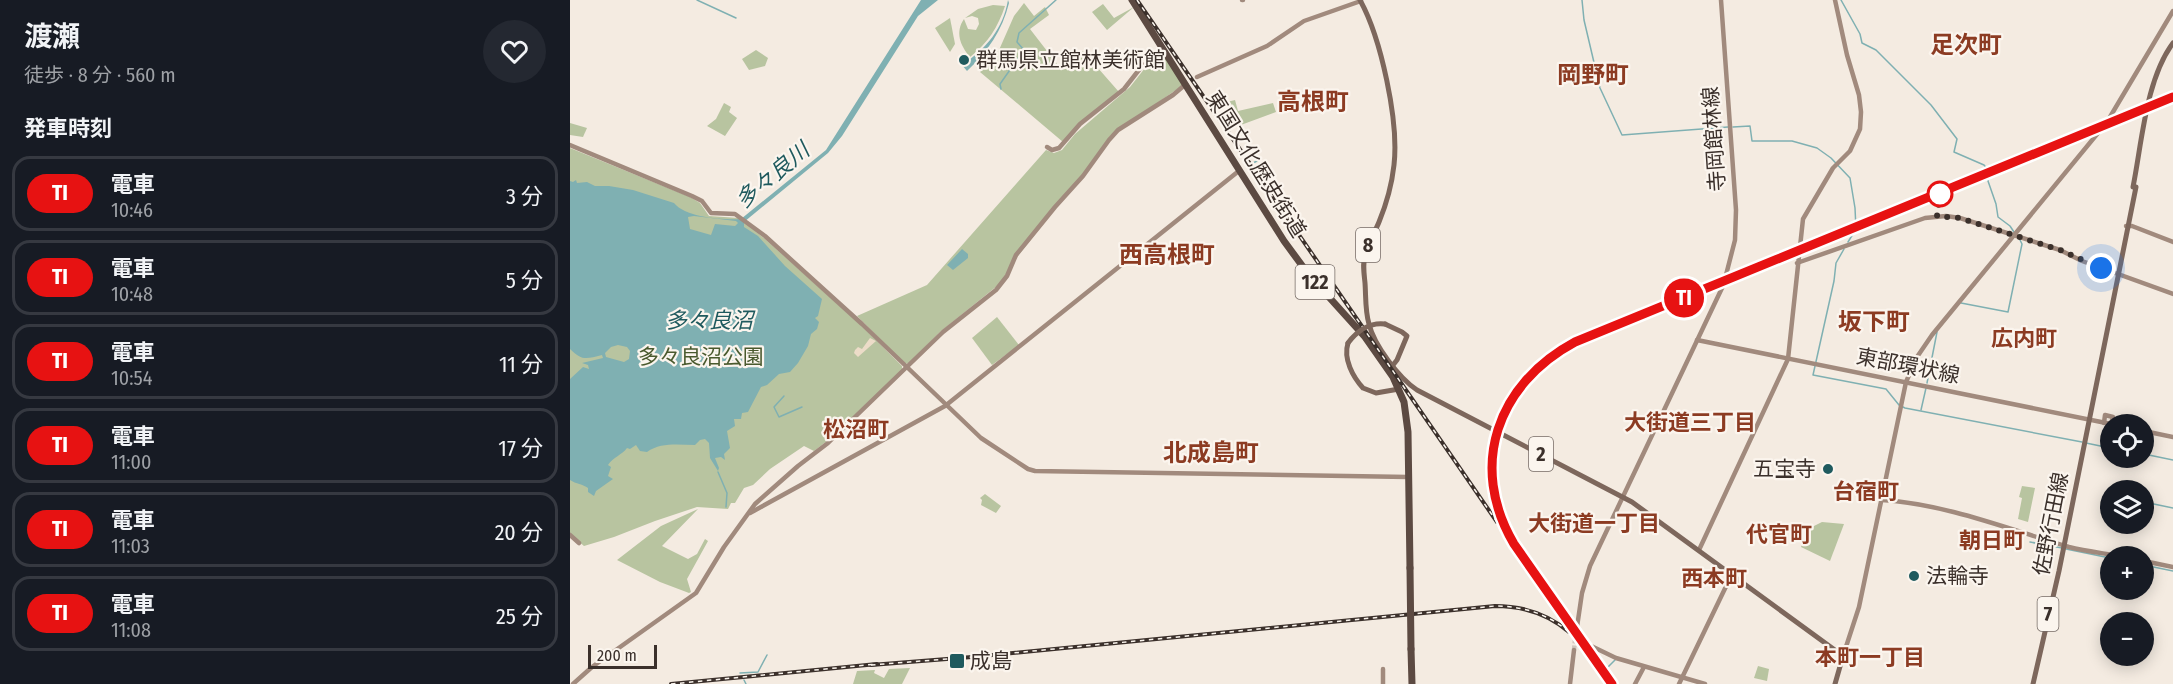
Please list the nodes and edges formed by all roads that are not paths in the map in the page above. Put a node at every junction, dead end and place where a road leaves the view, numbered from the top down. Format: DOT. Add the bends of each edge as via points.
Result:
graph roads {
  1 [pos="1132,0"];
  2 [pos="1721,0"];
  3 [pos="1834,0"];
  4 [pos="1360,1"];
  5 [pos="2173,11"];
  6 [pos="2173,43"];
  7 [pos="2173,48"];
  8 [pos="1166,52"];
  9 [pos="1197,76"];
  10 [pos="1186,84"];
  11 [pos="570,146"];
  12 [pos="1047,147"];
  13 [pos="1240,170"];
  14 [pos="2135,187"];
  15 [pos="2127,226"];
  16 [pos="2014,235"];
  17 [pos="2173,243"];
  18 [pos="1797,263"];
  19 [pos="2118,274"];
  20 [pos="1726,275"];
  21 [pos="1722,288"];
  22 [pos="2173,294"];
  23 [pos="1698,340"];
  24 [pos="1788,359"];
  25 [pos="1393,365"];
  26 [pos="907,368"];
  27 [pos="1906,382"];
  28 [pos="1399,389"];
  29 [pos="946,405"];
  30 [pos="2089,420"];
  31 [pos="2100,422"];
  32 [pos="2154,433"];
  33 [pos="2173,437"];
  34 [pos="1408,477"];
  35 [pos="1623,497"];
  36 [pos="1882,500"];
  37 [pos="748,513"];
  38 [pos="1503,519"];
  39 [pos="570,535"];
  40 [pos="579,543"];
  41 [pos="2064,545"];
  42 [pos="1699,550"];
  43 [pos="2100,552"];
  44 [pos="2154,563"];
  45 [pos="2173,567"];
  46 [pos="1732,574"];
  47 [pos="1577,627"];
  48 [pos="1574,650"];
  49 [pos="1844,656"];
  50 [pos="1644,667"];
  51 [pos="1383,669"];
  52 [pos="1682,678"];
  53 [pos="573,684"];
  54 [pos="1383,684"];
  55 [pos="1412,684"];
  56 [pos="1570,684"];
  57 [pos="1635,684"];
  58 [pos="1679,684"];
  59 [pos="1705,684"];
  60 [pos="1835,684"];
  61 [pos="2033,684"];
  1 -- 8 [label="highway, 東国文化歴史街道 / 122"];
  2 -- 20 [label="street, 寺岡館林線" via="1736,210 1735,240"];
  3 -- 18 [label="street" via="1859,95 1861,123 1853,147 1807,209"];
  4 -- 9 [label="street" via="1300,23 1267,46"];
  4 -- 25 [label="main road, 8" via="1375,37 1393,114 1392,176 1364,267 1370,329"];
  5 -- 16 [label="street" via="2107,122"];
  6 -- 14 [label="main road, 佐野行田線 / 7, bridge" via="2154,82"];
  7 -- 14 [label="main road, 佐野行田線 / 7, bridge" via="2157,82"];
  8 -- 10 [label="highway, 東国文化歴史街道 / 122"];
  8 -- 12 [label="street" via="1142,66 1124,89 1080,124 1060,147"];
  10 -- 13 [label="highway, 東国文化歴史街道 / 122"];
  10 -- 26 [label="street" via="1108,140 1016,255 1002,284 943,332"];
  11 -- 26 [label="street" via="692,196 702,201 709,213 740,217"];
  13 -- 28 [label="highway, 東国文化歴史街道 / 122" via="1309,275 1365,337"];
  13 -- 29 [label="street"];
  14 -- 15 [label="main road, 佐野行田線 / 7"];
  15 -- 17 [label="street"];
  15 -- 19 [label="main road, 佐野行田線 / 7"];
  16 -- 18 [label="street" via="1953,217 1932,217"];
  16 -- 19 [label="street"];
  16 -- 27 [label="street" via="1932,335"];
  18 -- 24 [label="street"];
  19 -- 22 [label="street"];
  19 -- 30 [label="main road, 佐野行田線 / 7"];
  21 -- 23 [label="street"];
  23 -- 24 [label="street, 東部環状線"];
  23 -- 35 [label="street"];
  24 -- 27 [label="street, 東部環状線"];
  24 -- 42 [label="street"];
  25 -- 28 [label="main road, bridge" via="1407,336 1402,332 1378,323 1353,336 1348,343 1347,360 1363,388 1376,393"];
  25 -- 35 [label="main road, 2" via="1404,381 1417,390"];
  26 -- 29 [label="street"];
  26 -- 37 [label="street"];
  27 -- 30 [label="street, 東部環状線"];
  27 -- 36 [label="street"];
  28 -- 34 [label="highway, 東国文化歴史街道 / 122" via="1407,419"];
  29 -- 34 [label="street" via="982,439 1032,471"];
  29 -- 37 [label="street"];
  30 -- 31 [label="street, 東部環状線"];
  30 -- 41 [label="main road, 佐野行田線 / 7"];
  32 -- 33 [label="street"];
  34 -- 55 [label="highway, 東国文化歴史街道 / 122, bridge"];
  35 -- 42 [label="main road, 2"];
  35 -- 47 [label="street" via="1587,573"];
  36 -- 41 [label="street" via="1915,503"];
  36 -- 49 [label="street"];
  37 -- 53 [label="street" via="696,593"];
  38 -- 50 [label="street" via="1587,644"];
  39 -- 40 [label="street"];
  41 -- 43 [label="street"];
  41 -- 61 [label="main road, 佐野行田線 / 7"];
  42 -- 46 [label="main road, 2"];
  44 -- 45 [label="street"];
  46 -- 49 [label="main road, 2"];
  46 -- 52 [label="street"];
  48 -- 56 [label="street"];
  49 -- 60 [label="main road"];
  50 -- 52 [label="street"];
  50 -- 57 [label="street"];
  51 -- 54 [label="street"];
  52 -- 58 [label="street"];
  52 -- 59 [label="street"];
}
